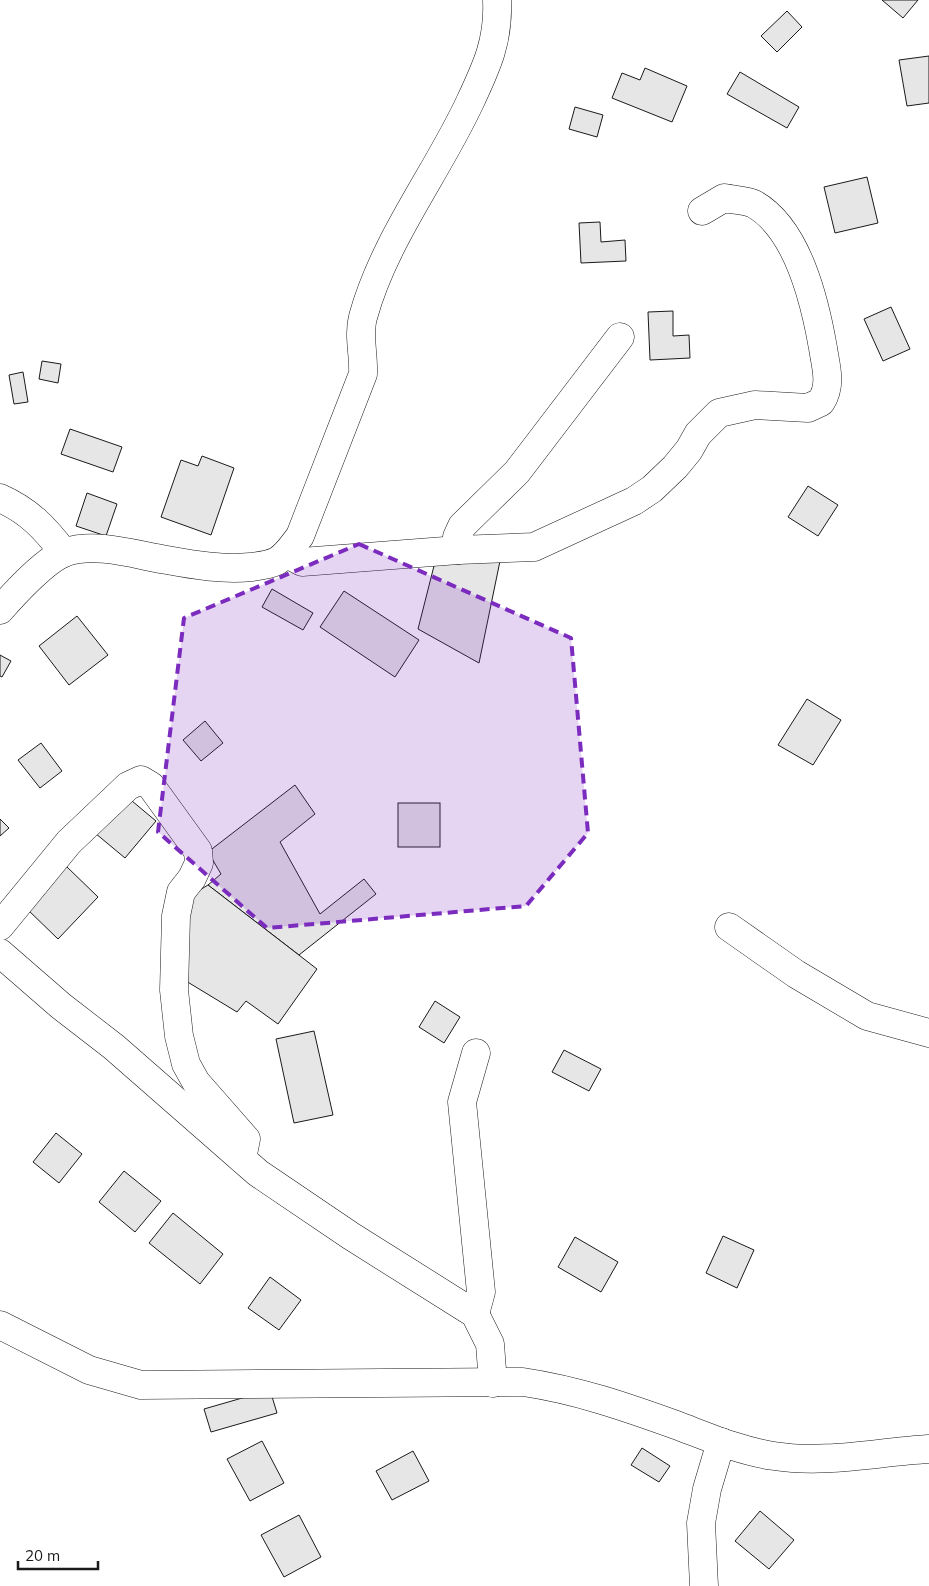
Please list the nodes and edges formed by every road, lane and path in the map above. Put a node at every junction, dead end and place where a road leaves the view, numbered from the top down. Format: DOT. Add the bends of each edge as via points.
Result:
graph roads {
  1 [pos="497,0"];
  2 [pos="702,211"];
  3 [pos="620,337"];
  4 [pos="0,498"];
  5 [pos="458,550"];
  6 [pos="64,553"];
  7 [pos="287,554"];
  8 [pos="0,610"];
  9 [pos="0,926"];
  10 [pos="729,927"];
  11 [pos="0,953"];
  12 [pos="929,1033"];
  13 [pos="476,1053"];
  14 [pos="242,1159"];
  15 [pos="475,1314"];
  16 [pos="0,1325"];
  17 [pos="493,1383"];
  18 [pos="721,1442"];
  19 [pos="929,1449"];
  20 [pos="704,1586"];
  1 -- 7 [label="street" via="498,25 490,60 457,130 380,270 363,318 362,374 300,536"];
  2 -- 5 [label="street" via="724,198 753,204 778,225 793,249 807,280 818,321 829,385 821,402 808,408 755,405 718,413 698,434 675,467 652,490 634,502 534,547"];
  3 -- 5 [label="street" via="518,472 462,526 457,537"];
  4 -- 6 [label="street" via="45,527"];
  5 -- 7 [label="street" via="302,562"];
  6 -- 7 [label="street" via="83,548 236,568 275,562"];
  6 -- 8 [label="street" via="17,591"];
  9 -- 14 [label="street" via="69,842 128,786 141,780 151,786 198,851 199,863 181,892 176,916 174,990 179,1036 186,1064 196,1082 246,1139"];
  10 -- 12 [label="street" via="796,974 867,1016"];
  11 -- 14 [label="street"];
  13 -- 15 [label="street" via="462,1102 481,1292"];
  14 -- 15 [label="street" via="351,1236"];
  15 -- 17 [label="street" via="490,1344"];
  16 -- 17 [label="street" via="88,1370 141,1385"];
  17 -- 18 [label="street" via="554,1386 617,1403"];
  18 -- 19 [label="street" via="773,1456 808,1460"];
  18 -- 20 [label="street" via="701,1523"];
}
